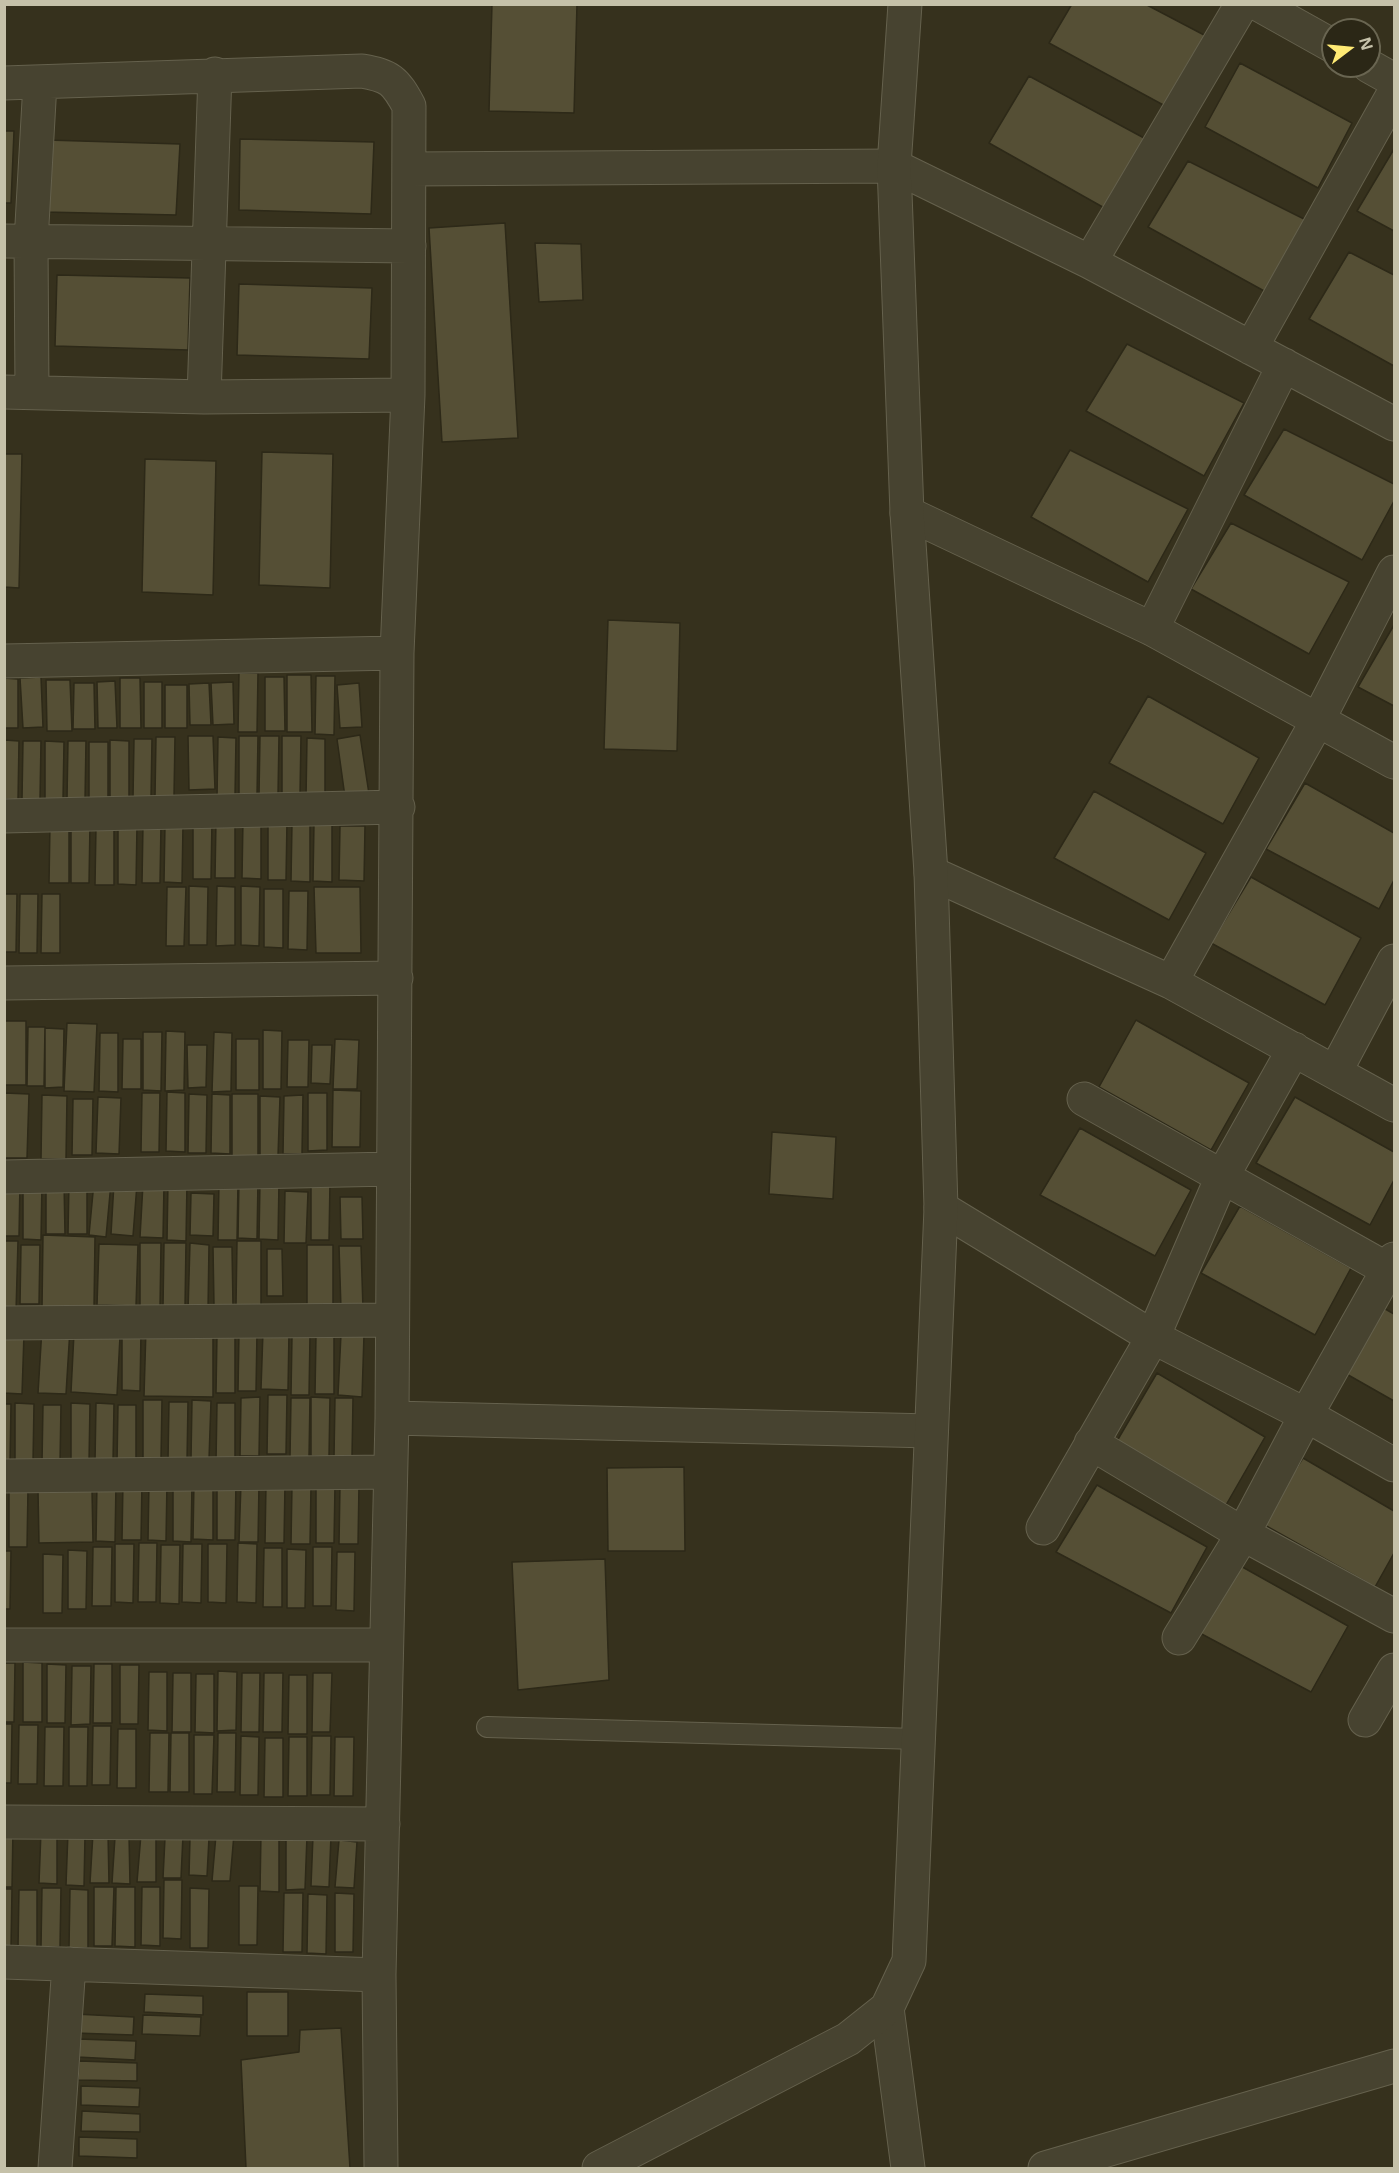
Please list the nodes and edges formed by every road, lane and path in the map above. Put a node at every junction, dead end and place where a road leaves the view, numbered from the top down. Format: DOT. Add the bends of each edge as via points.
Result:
graph roads {
  1 [pos="906,4"];
  2 [pos="1242,4"];
  3 [pos="1258,4"];
  4 [pos="1321,39"];
  5 [pos="1381,72"];
  6 [pos="215,74"];
  7 [pos="1395,80"];
  8 [pos="4,82"];
  9 [pos="40,83"];
  10 [pos="1395,93"];
  11 [pos="894,166"];
  12 [pos="409,169"];
  13 [pos="18,242"];
  14 [pos="208,245"];
  15 [pos="409,246"];
  16 [pos="1090,262"];
  17 [pos="1251,348"];
  18 [pos="1284,365"];
  19 [pos="18,392"];
  20 [pos="408,395"];
  21 [pos="204,397"];
  22 [pos="1395,424"];
  23 [pos="907,513"];
  24 [pos="1395,572"];
  25 [pos="1152,629"];
  26 [pos="397,653"];
  27 [pos="4,661"];
  28 [pos="1319,718"];
  29 [pos="1395,762"];
  30 [pos="398,807"];
  31 [pos="4,816"];
  32 [pos="931,873"];
  33 [pos="1395,961"];
  34 [pos="396,978"];
  35 [pos="4,982"];
  36 [pos="1172,982"];
  37 [pos="1294,1049"];
  38 [pos="1335,1072"];
  39 [pos="1084,1099"];
  40 [pos="1395,1105"];
  41 [pos="393,1169"];
  42 [pos="1222,1176"];
  43 [pos="4,1177"];
  44 [pos="941,1209"];
  45 [pos="1393,1268"];
  46 [pos="393,1320"];
  47 [pos="4,1323"];
  48 [pos="1153,1337"];
  49 [pos="1306,1415"];
  50 [pos="392,1418"];
  51 [pos="931,1431"];
  52 [pos="1091,1443"];
  53 [pos="1395,1465"];
  54 [pos="390,1472"];
  55 [pos="4,1476"];
  56 [pos="1043,1528"];
  57 [pos="1243,1534"];
  58 [pos="1395,1616"];
  59 [pos="1179,1638"];
  60 [pos="4,1645"];
  61 [pos="386,1645"];
  62 [pos="1395,1670"];
  63 [pos="1365,1720"];
  64 [pos="487,1727"];
  65 [pos="918,1739"];
  66 [pos="4,1822"];
  67 [pos="383,1824"];
  68 [pos="4,1962"];
  69 [pos="69,1964"];
  70 [pos="380,1975"];
  71 [pos="888,2008"];
  72 [pos="1395,2066"];
  73 [pos="55,2169"];
  74 [pos="381,2169"];
  75 [pos="599,2169"];
  76 [pos="908,2169"];
  77 [pos="1045,2169"];
  1 -- 11 [label="street"];
  2 -- 16 [label="street"];
  3 -- 4 [label="street"];
  5 -- 7 [label="street"];
  6 -- 9 [label="street"];
  6 -- 12 [label="street" via="362,71 385,75 399,87 409,106"];
  6 -- 14 [label="street"];
  8 -- 9 [label="street"];
  9 -- 13 [label="street"];
  10 -- 17 [label="street"];
  11 -- 12 [label="street"];
  11 -- 16 [label="street"];
  11 -- 23 [label="street"];
  12 -- 15 [label="street"];
  13 -- 14 [label="street"];
  13 -- 19 [label="street"];
  14 -- 15 [label="street"];
  14 -- 21 [label="street"];
  15 -- 20 [label="street"];
  16 -- 17 [label="street"];
  17 -- 18 [label="street"];
  18 -- 22 [label="street"];
  18 -- 25 [label="street"];
  19 -- 21 [label="street"];
  20 -- 21 [label="street"];
  20 -- 26 [label="street"];
  23 -- 25 [label="street"];
  23 -- 32 [label="street"];
  24 -- 28 [label="street"];
  25 -- 28 [label="street"];
  26 -- 27 [label="street"];
  26 -- 30 [label="street"];
  28 -- 29 [label="street"];
  28 -- 36 [label="street"];
  30 -- 31 [label="street"];
  30 -- 34 [label="street"];
  32 -- 36 [label="street"];
  32 -- 44 [label="street"];
  33 -- 38 [label="street"];
  34 -- 35 [label="street"];
  34 -- 41 [label="street"];
  36 -- 37 [label="street"];
  37 -- 38 [label="street"];
  37 -- 42 [label="street"];
  38 -- 40 [label="street"];
  39 -- 42 [label="street"];
  41 -- 43 [label="street"];
  41 -- 46 [label="street"];
  42 -- 45 [label="street"];
  42 -- 48 [label="street"];
  44 -- 48 [label="street"];
  44 -- 51 [label="street"];
  45 -- 49 [label="street"];
  46 -- 47 [label="street"];
  46 -- 50 [label="street"];
  48 -- 49 [label="street"];
  48 -- 52 [label="street"];
  49 -- 53 [label="street"];
  49 -- 57 [label="street"];
  50 -- 51 [label="street"];
  50 -- 54 [label="street"];
  51 -- 65 [label="street"];
  52 -- 56 [label="street"];
  52 -- 57 [label="street"];
  54 -- 55 [label="street"];
  54 -- 61 [label="street"];
  57 -- 58 [label="street"];
  57 -- 59 [label="street"];
  60 -- 61 [label="street"];
  61 -- 67 [label="street"];
  62 -- 63 [label="street"];
  64 -- 65 [label="lane"];
  65 -- 71 [label="street" via="909,1961"];
  66 -- 67 [label="street"];
  67 -- 70 [label="street"];
  68 -- 69 [label="street"];
  69 -- 70 [label="street"];
  69 -- 73 [label="street"];
  70 -- 74 [label="street"];
  71 -- 75 [label="street" via="848,2039"];
  71 -- 76 [label="street"];
  72 -- 77 [label="street"];
}
